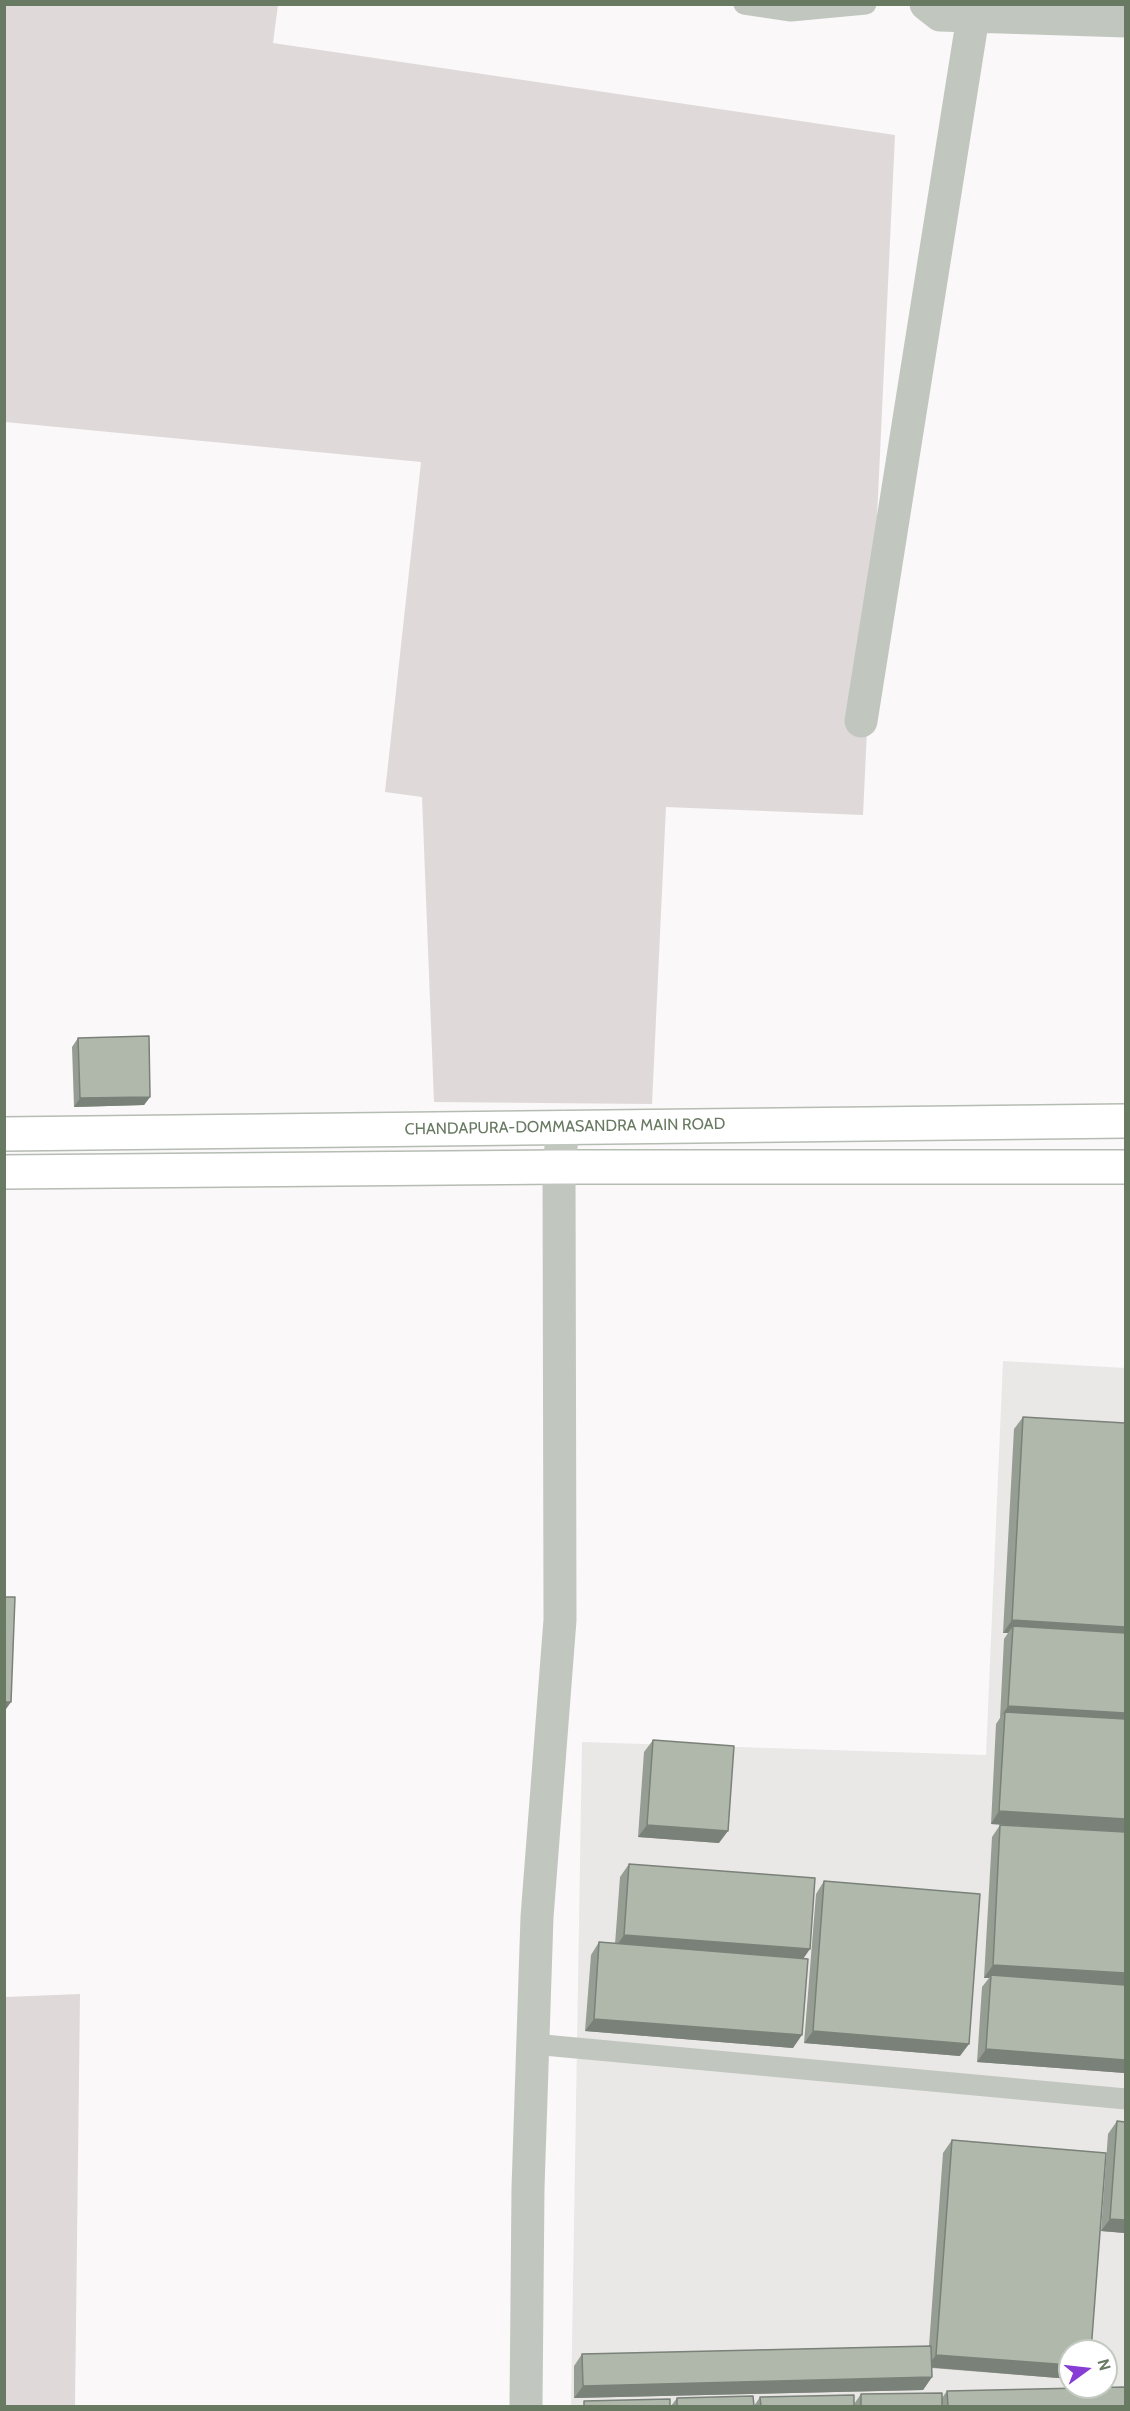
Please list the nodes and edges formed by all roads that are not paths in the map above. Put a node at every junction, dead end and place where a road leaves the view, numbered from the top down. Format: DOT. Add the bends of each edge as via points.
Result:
graph roads {
  1 [pos="744,4"];
  2 [pos="866,4"];
  3 [pos="926,4"];
  4 [pos="974,10"];
  5 [pos="1125,21"];
  6 [pos="861,721"];
  7 [pos="1125,1120"];
  8 [pos="563,1127"];
  9 [pos="4,1134"];
  10 [pos="559,1167"];
  11 [pos="1125,1167"];
  12 [pos="4,1172"];
  13 [pos="533,2044"];
  14 [pos="1125,2099"];
  15 [pos="526,2406"];
  1 -- 2 [label="lane" via="791,11"];
  3 -- 4 [label="street" via="940,15"];
  4 -- 5 [label="street"];
  4 -- 6 [label="street"];
  7 -- 8 [label="main road, CHANDAPURA-DOMMASANDRA MAIN ROAD"];
  8 -- 9 [label="main road, CHANDAPURA-DOMMASANDRA MAIN ROAD"];
  8 -- 10 [label="street"];
  10 -- 11 [label="main road"];
  10 -- 12 [label="main road"];
  10 -- 13 [label="street" via="560,1620 537,1917"];
  13 -- 14 [label="lane"];
  13 -- 15 [label="street"];
}
